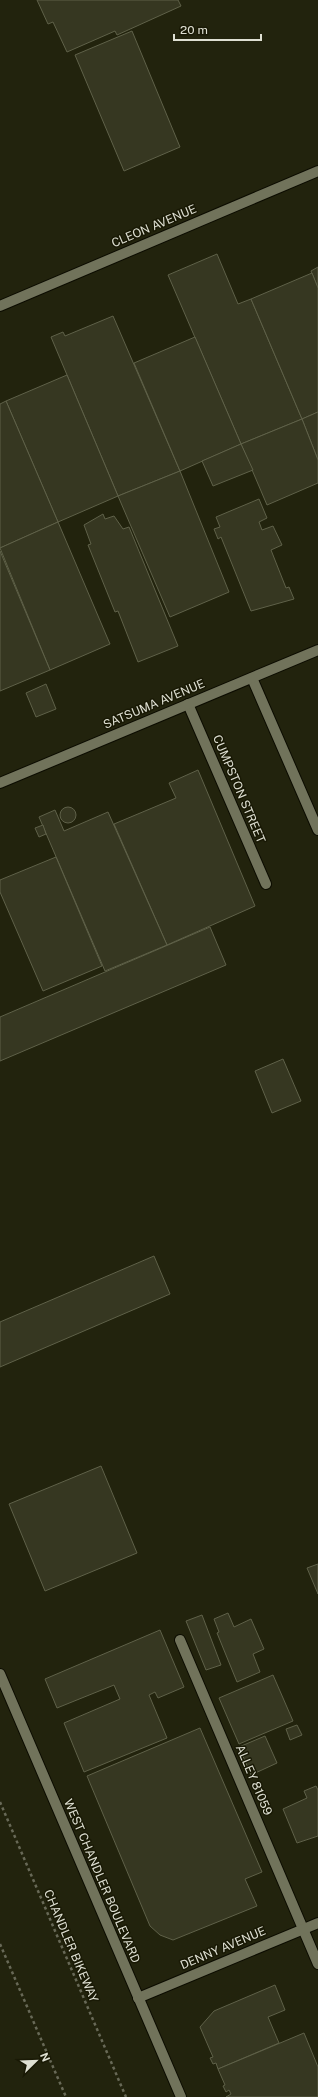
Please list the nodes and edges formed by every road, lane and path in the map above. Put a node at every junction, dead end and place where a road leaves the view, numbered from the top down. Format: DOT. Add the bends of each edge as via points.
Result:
graph roads {
  1 [pos="318,170"];
  2 [pos="0,306"];
  3 [pos="318,650"];
  4 [pos="252,678"];
  5 [pos="188,704"];
  6 [pos="0,783"];
  7 [pos="318,830"];
  8 [pos="266,884"];
  9 [pos="180,1640"];
  10 [pos="0,1674"];
  11 [pos="0,1802"];
  12 [pos="318,1923"];
  13 [pos="303,1929"];
  14 [pos="0,1944"];
  15 [pos="318,1964"];
  16 [pos="138,1998"];
  17 [pos="124,2096"];
  18 [pos="66,2097"];
  19 [pos="181,2097"];
  1 -- 2 [label="street, CLEON AVENUE"];
  3 -- 4 [label="street, SATSUMA AVENUE"];
  4 -- 5 [label="street, SATSUMA AVENUE"];
  4 -- 7 [label="street"];
  5 -- 6 [label="street, SATSUMA AVENUE"];
  5 -- 8 [label="street, CUMPSTON STREET"];
  9 -- 13 [label="street, ALLEY 81059"];
  10 -- 16 [label="street, WEST CHANDLER BOULEVARD"];
  11 -- 17 [label="path, CHANDLER BIKEWAY"];
  12 -- 13 [label="street, DENNY AVENUE"];
  13 -- 15 [label="street, ALLEY 81059"];
  13 -- 16 [label="street, DENNY AVENUE"];
  14 -- 18 [label="path"];
  16 -- 19 [label="street, WEST CHANDLER BOULEVARD"];
}
